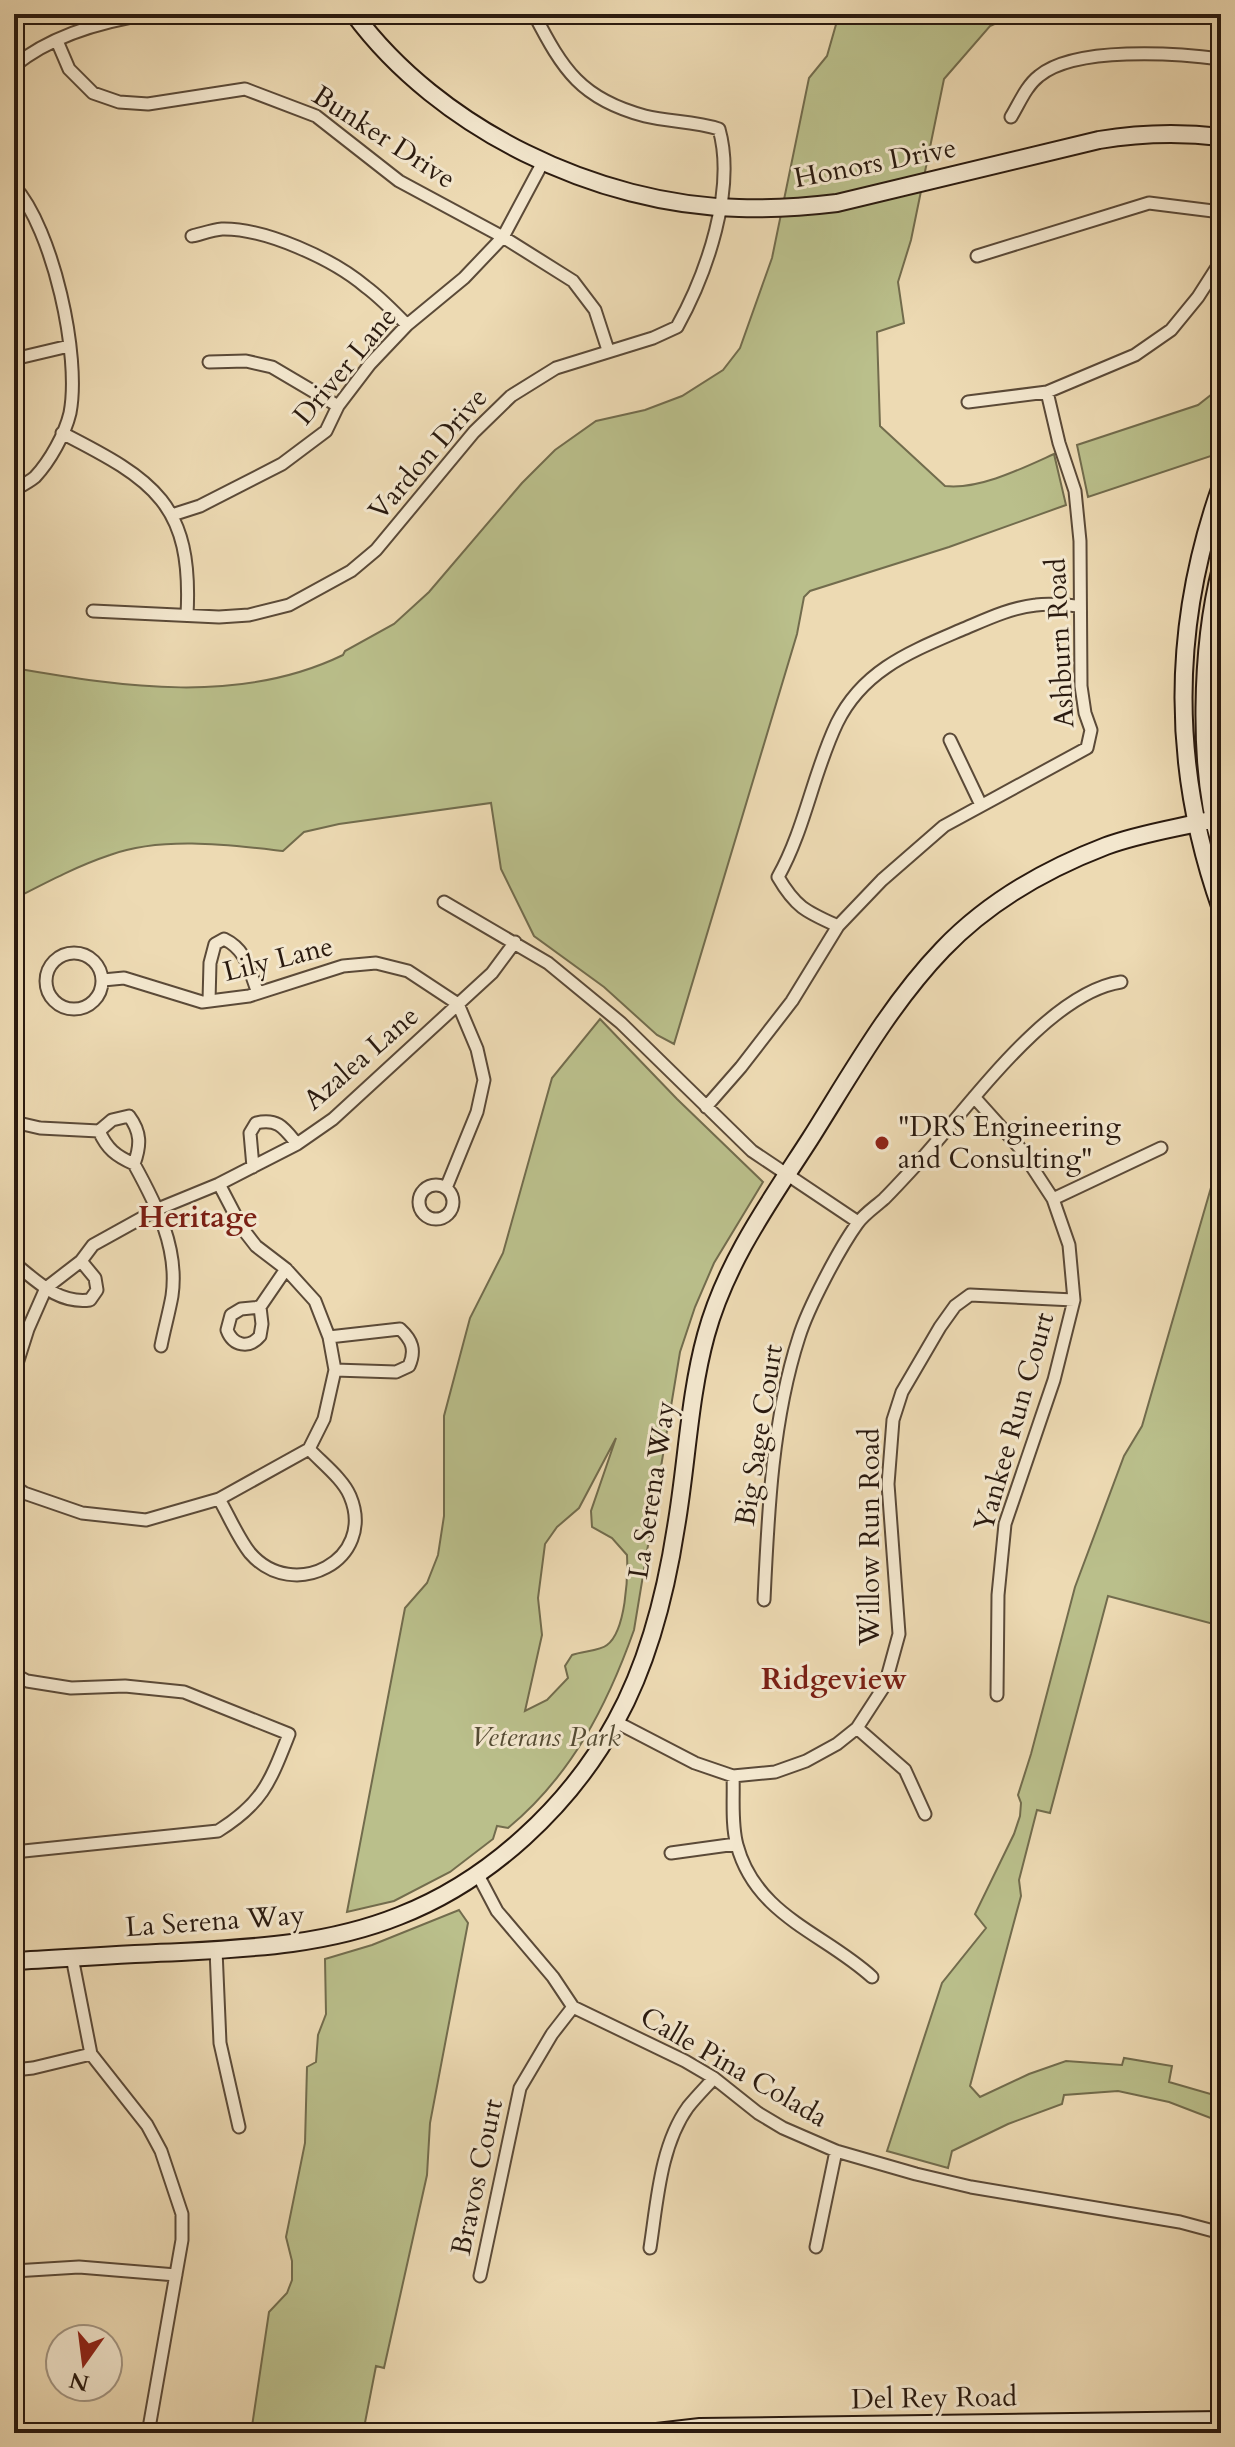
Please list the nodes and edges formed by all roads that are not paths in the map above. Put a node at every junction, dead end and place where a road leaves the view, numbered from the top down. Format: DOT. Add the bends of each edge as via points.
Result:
graph roads {
  1 [pos="150,14"];
  2 [pos="354,14"];
  3 [pos="534,14"];
  4 [pos="57,41"];
  5 [pos="1221,59"];
  6 [pos="14,66"];
  7 [pos="1011,117"];
  8 [pos="1221,137"];
  9 [pos="543,162"];
  10 [pos="15,189"];
  11 [pos="719,207"];
  12 [pos="1221,212"];
  13 [pos="192,236"];
  14 [pos="503,237"];
  15 [pos="977,256"];
  16 [pos="1221,261"];
  17 [pos="407,325"];
  18 [pos="69,346"];
  19 [pos="608,350"];
  20 [pos="14,359"];
  21 [pos="209,362"];
  22 [pos="1047,392"];
  23 [pos="968,402"];
  24 [pos="338,406"];
  25 [pos="62,433"];
  26 [pos="1221,486"];
  27 [pos="14,490"];
  28 [pos="172,515"];
  29 [pos="1221,568"];
  30 [pos="1079,606"];
  31 [pos="93,611"];
  32 [pos="187,615"];
  33 [pos="950,740"];
  34 [pos="981,805"];
  35 [pos="1214,819"];
  36 [pos="1196,824"];
  37 [pos="1221,847"];
  38 [pos="444,902"];
  39 [pos="1221,909"];
  40 [pos="838,926"];
  41 [pos="515,942"];
  42 [pos="103,980"];
  43 [pos="1121,982"];
  44 [pos="258,993"];
  45 [pos="209,1001"];
  46 [pos="458,1004"];
  47 [pos="974,1097"];
  48 [pos="706,1107"];
  49 [pos="14,1122"];
  50 [pos="99,1131"];
  51 [pos="297,1144"];
  52 [pos="1161,1148"];
  53 [pos="134,1164"];
  54 [pos="253,1167"];
  55 [pos="787,1174"];
  56 [pos="219,1184"];
  57 [pos="446,1188"];
  58 [pos="1053,1199"];
  59 [pos="158,1209"];
  60 [pos="14,1212"];
  61 [pos="858,1222"];
  62 [pos="14,1245"];
  63 [pos="81,1261"];
  64 [pos="14,1263"];
  65 [pos="286,1269"];
  66 [pos="46,1288"];
  67 [pos="1074,1300"];
  68 [pos="260,1307"];
  69 [pos="329,1337"];
  70 [pos="161,1346"];
  71 [pos="335,1370"];
  72 [pos="14,1373"];
  73 [pos="309,1449"];
  74 [pos="14,1486"];
  75 [pos="219,1499"];
  76 [pos="764,1600"];
  77 [pos="14,1674"];
  78 [pos="997,1695"];
  79 [pos="616,1722"];
  80 [pos="857,1728"];
  81 [pos="733,1776"];
  82 [pos="925,1814"];
  83 [pos="736,1844"];
  84 [pos="14,1852"];
  85 [pos="671,1853"];
  86 [pos="478,1875"];
  87 [pos="216,1950"];
  88 [pos="72,1957"];
  89 [pos="14,1961"];
  90 [pos="872,1977"];
  91 [pos="573,2007"];
  92 [pos="91,2054"];
  93 [pos="14,2070"];
  94 [pos="714,2078"];
  95 [pos="239,2127"];
  96 [pos="836,2151"];
  97 [pos="1221,2233"];
  98 [pos="816,2247"];
  99 [pos="650,2248"];
  100 [pos="14,2271"];
  101 [pos="176,2275"];
  102 [pos="480,2276"];
  103 [pos="1221,2420"];
  104 [pos="149,2428"];
  105 [pos="648,2433"];
  1 -- 4 [label="street" via="110,20"];
  2 -- 9 [label="main road, Honors Drive" via="439,99 492,136"];
  3 -- 11 [label="street, Vardon Drive" via="555,53 599,100 646,116 719,129 726,162"];
  4 -- 6 [label="street"];
  4 -- 14 [label="street, Bunker Drive" via="69,69 93,93 119,102 148,104 245,89 304,111 399,181"];
  5 -- 7 [label="street" via="1113,54 1057,66 1039,76"];
  8 -- 11 [label="main road, Honors Drive" via="1141,133 837,203"];
  9 -- 11 [label="main road, Honors Drive" via="616,188"];
  9 -- 14 [label="street, Driver Lane"];
  10 -- 18 [label="street" via="40,230 50,259"];
  11 -- 19 [label="street, Vardon Drive" via="706,264 677,327"];
  12 -- 15 [label="street" via="1149,203"];
  13 -- 17 [label="street" via="219,229 273,238 364,285"];
  14 -- 17 [label="street, Driver Lane"];
  14 -- 19 [label="street, Bunker Drive" via="573,281 595,310"];
  16 -- 22 [label="street" via="1171,330 1135,355"];
  17 -- 24 [label="street, Driver Lane"];
  18 -- 20 [label="street"];
  18 -- 25 [label="street" via="74,380"];
  19 -- 32 [label="street, Vardon Drive" via="556,368 511,396 474,432 376,550 351,571 289,605 249,615"];
  21 -- 24 [label="street" via="272,367"];
  22 -- 23 [label="street"];
  22 -- 30 [label="street, Ashburn Road" via="1075,491"];
  24 -- 28 [label="street, Driver Lane" via="326,431 282,464"];
  25 -- 27 [label="street" via="34,478"];
  25 -- 28 [label="street" via="146,481"];
  26 -- 36 [label="main road" via="1193,589 1184,664 1184,737"];
  28 -- 32 [label="street" via="189,578"];
  29 -- 35 [label="main road" via="1206,684"];
  30 -- 34 [label="street, Ashburn Road" via="1081,686 1091,730 1087,748"];
  30 -- 40 [label="street" via="1036,605 1001,613 901,656 850,700 826,748 778,877 791,899"];
  31 -- 32 [label="street, Vardon Drive"];
  33 -- 34 [label="street"];
  34 -- 40 [label="street, Ashburn Road" via="909,855"];
  35 -- 36 [label="main road, La Serena Way"];
  35 -- 37 [label="main road"];
  36 -- 39 [label="main road"];
  36 -- 55 [label="main road, La Serena Way" via="1109,844 1036,877 972,922 911,985"];
  38 -- 41 [label="street"];
  40 -- 48 [label="street, Ashburn Road" via="792,1001"];
  41 -- 46 [label="street, Azalea Lane" via="492,973"];
  41 -- 48 [label="street" via="584,991"];
  42 -- 42 [label="street" via="96,962 78,953 59,957 46,982 52,999 76,1009 98,997"];
  42 -- 45 [label="street, Lily Lane" via="124,978"];
  43 -- 47 [label="street, Big Sage Court" via="1101,985 1047,1020"];
  44 -- 45 [label="street, Lily Lane"];
  44 -- 45 [label="street" via="238,946 224,939 215,944 210,963"];
  44 -- 46 [label="street, Lily Lane" via="343,966 376,963 408,971"];
  46 -- 51 [label="street, Azalea Lane" via="333,1119"];
  46 -- 57 [label="street" via="484,1080 477,1112"];
  47 -- 58 [label="street, Yankee Run Court" via="1019,1147"];
  47 -- 61 [label="street, Big Sage Court"];
  48 -- 55 [label="street" via="752,1151"];
  49 -- 50 [label="street"];
  50 -- 53 [label="street" via="115,1155"];
  50 -- 53 [label="street" via="112,1120 129,1116 139,1139"];
  51 -- 54 [label="street, Azalea Lane"];
  51 -- 54 [label="street" via="283,1125 256,1123 250,1133"];
  52 -- 58 [label="street"];
  53 -- 59 [label="street"];
  54 -- 56 [label="street, Azalea Lane"];
  55 -- 61 [label="street"];
  55 -- 79 [label="main road, La Serena Way" via="745,1241 708,1330 696,1376 671,1553 652,1632"];
  56 -- 59 [label="street, Azalea Lane"];
  56 -- 65 [label="street" via="256,1246"];
  58 -- 67 [label="street, Yankee Run Court" via="1069,1245"];
  59 -- 63 [label="street, Azalea Lane" via="93,1245"];
  59 -- 70 [label="street" via="171,1252 172,1293"];
  60 -- 62 [label="street"];
  61 -- 76 [label="street, Big Sage Court" via="800,1333 786,1381 768,1515"];
  63 -- 66 [label="street, Azalea Lane"];
  63 -- 66 [label="street" via="95,1278 97,1290 90,1300 59,1298"];
  64 -- 66 [label="street"];
  65 -- 68 [label="street"];
  65 -- 69 [label="street" via="315,1301"];
  66 -- 72 [label="street"];
  67 -- 78 [label="street, Yankee Run Court" via="1054,1380 1005,1524"];
  67 -- 80 [label="street, Willow Run Road" via="970,1295 955,1306 902,1392 893,1420 888,1484 899,1634 885,1685"];
  69 -- 71 [label="street"];
  69 -- 71 [label="street" via="400,1329 413,1346 409,1366 396,1372"];
  71 -- 73 [label="street" via="324,1419"];
  73 -- 75 [label="street"];
  73 -- 75 [label="street" via="349,1492 355,1512 353,1536 343,1556 324,1570 293,1576 271,1568 251,1554"];
  74 -- 75 [label="street" via="82,1513 146,1520"];
  77 -- 84 [label="street" via="71,1688 184,1692 289,1734 262,1796 218,1831"];
  79 -- 81 [label="street, Willow Run Road" via="695,1763"];
  79 -- 86 [label="main road, La Serena Way" via="543,1819"];
  80 -- 81 [label="street, Willow Run Road" via="806,1761 775,1772"];
  80 -- 82 [label="street" via="905,1770"];
  81 -- 83 [label="street"];
  83 -- 85 [label="street"];
  83 -- 90 [label="street" via="755,1883 774,1906"];
  86 -- 87 [label="main road, La Serena Way" via="408,1912 364,1928 274,1947"];
  86 -- 91 [label="street, Calle Pina Colada" via="497,1911"];
  87 -- 88 [label="main road, La Serena Way"];
  87 -- 95 [label="street" via="220,2043"];
  88 -- 89 [label="main road, La Serena Way"];
  88 -- 92 [label="street"];
  91 -- 94 [label="street, Calle Pina Colada"];
  91 -- 102 [label="street, Bravos Court" via="520,2088"];
  92 -- 93 [label="street"];
  92 -- 101 [label="street" via="161,2151 182,2214"];
  94 -- 96 [label="street, Calle Pina Colada" via="783,2128"];
  94 -- 99 [label="street" via="686,2109 673,2139"];
  96 -- 97 [label="street, Calle Pina Colada" via="971,2187"];
  96 -- 98 [label="street"];
  100 -- 101 [label="street" via="79,2267"];
  101 -- 104 [label="street"];
  103 -- 105 [label="main road, Del Rey Road" via="700,2427"];
}
